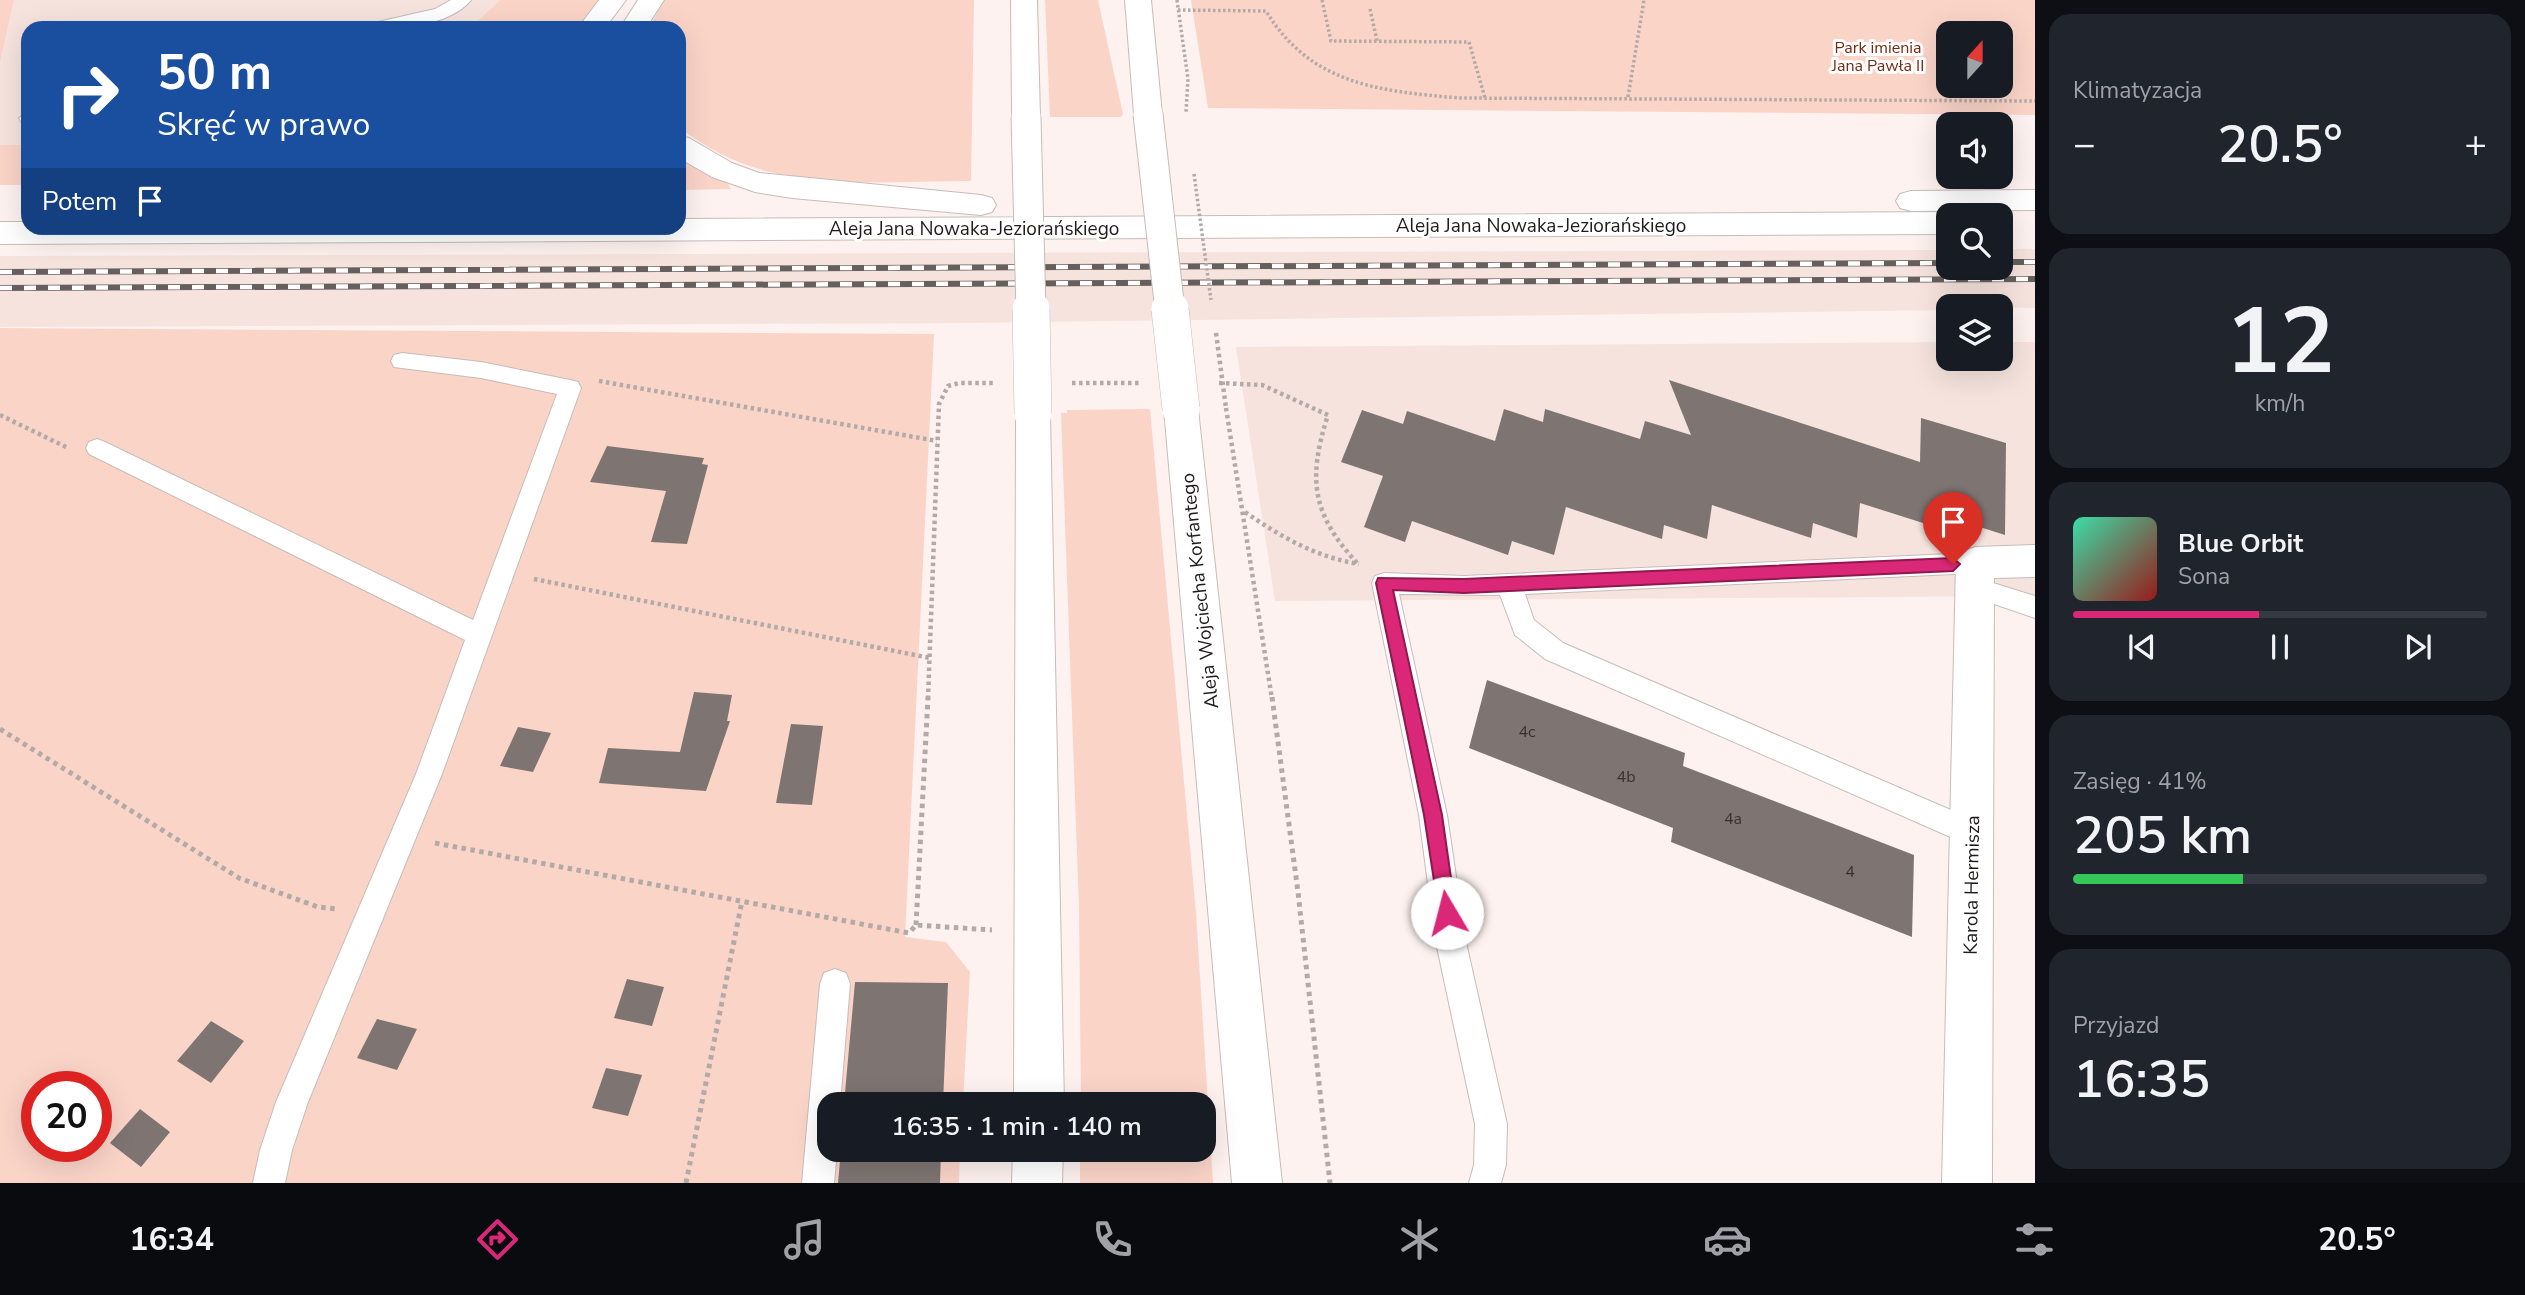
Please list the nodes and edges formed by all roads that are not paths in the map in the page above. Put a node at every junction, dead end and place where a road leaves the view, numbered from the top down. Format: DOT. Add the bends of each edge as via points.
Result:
graph roads {
  1 [pos="464,0"];
  2 [pos="613,0"];
  3 [pos="651,0"];
  4 [pos="1024,0"];
  5 [pos="1138,0"];
  6 [pos="406,21"];
  7 [pos="442,21"];
  8 [pos="596,21"];
  9 [pos="638,21"];
  10 [pos="686,149"];
  11 [pos="2035,200"];
  12 [pos="981,205"];
  13 [pos="686,206"];
  14 [pos="0,210"];
  15 [pos="21,210"];
  16 [pos="2013,222"];
  17 [pos="2035,222"];
  18 [pos="1936,223"];
  19 [pos="686,229"];
  20 [pos="0,233"];
  21 [pos="21,233"];
  22 [pos="402,360"];
  23 [pos="97,449"];
  24 [pos="2035,561"];
  25 [pos="1975,575"];
  26 [pos="1509,584"];
  27 [pos="2035,607"];
  28 [pos="480,635"];
  29 [pos="1971,833"];
  30 [pos="835,984"];
  31 [pos="1039,1092"];
  32 [pos="1038,1162"];
  33 [pos="269,1183"];
  34 [pos="818,1183"];
  35 [pos="1037,1183"];
  36 [pos="1257,1183"];
  37 [pos="1485,1183"];
  38 [pos="1967,1183"];
  1 -- 6 [label="lane" via="441,13"];
  1 -- 7 [label="lane"];
  2 -- 8 [label="main road"];
  3 -- 9 [label="main road"];
  4 -- 31 [label="main road, bridge"];
  5 -- 36 [label="main road, Aleja Wojciecha Korfantego, bridge"];
  10 -- 12 [label="main road" via="755,182"];
  11 -- 12 [label="main road, Aleja Jana Nowaka-Jeziorańskiego"];
  12 -- 13 [label="main road, Aleja Jana Nowaka-Jeziorańskiego"];
  14 -- 15 [label="main road"];
  16 -- 17 [label="main road"];
  18 -- 19 [label="main road, Aleja Jana Nowaka-Jeziorańskiego"];
  20 -- 21 [label="main road, Aleja Jana Nowaka-Jeziorańskiego"];
  22 -- 28 [label="lane" via="570,388"];
  23 -- 28 [label="lane"];
  24 -- 25 [label="main road"];
  25 -- 26 [label="lane"];
  25 -- 27 [label="lane"];
  25 -- 29 [label="main road, Karola Hermisza"];
  26 -- 29 [label="lane" via="1524,627 1554,651"];
  26 -- 37 [label="lane" via="1384,583 1433,815 1450,938 1491,1124"];
  28 -- 33 [label="lane" via="403,836 292,1102"];
  29 -- 38 [label="main road, Karola Hermisza"];
  30 -- 34 [label="lane"];
  32 -- 35 [label="main road"];
}
